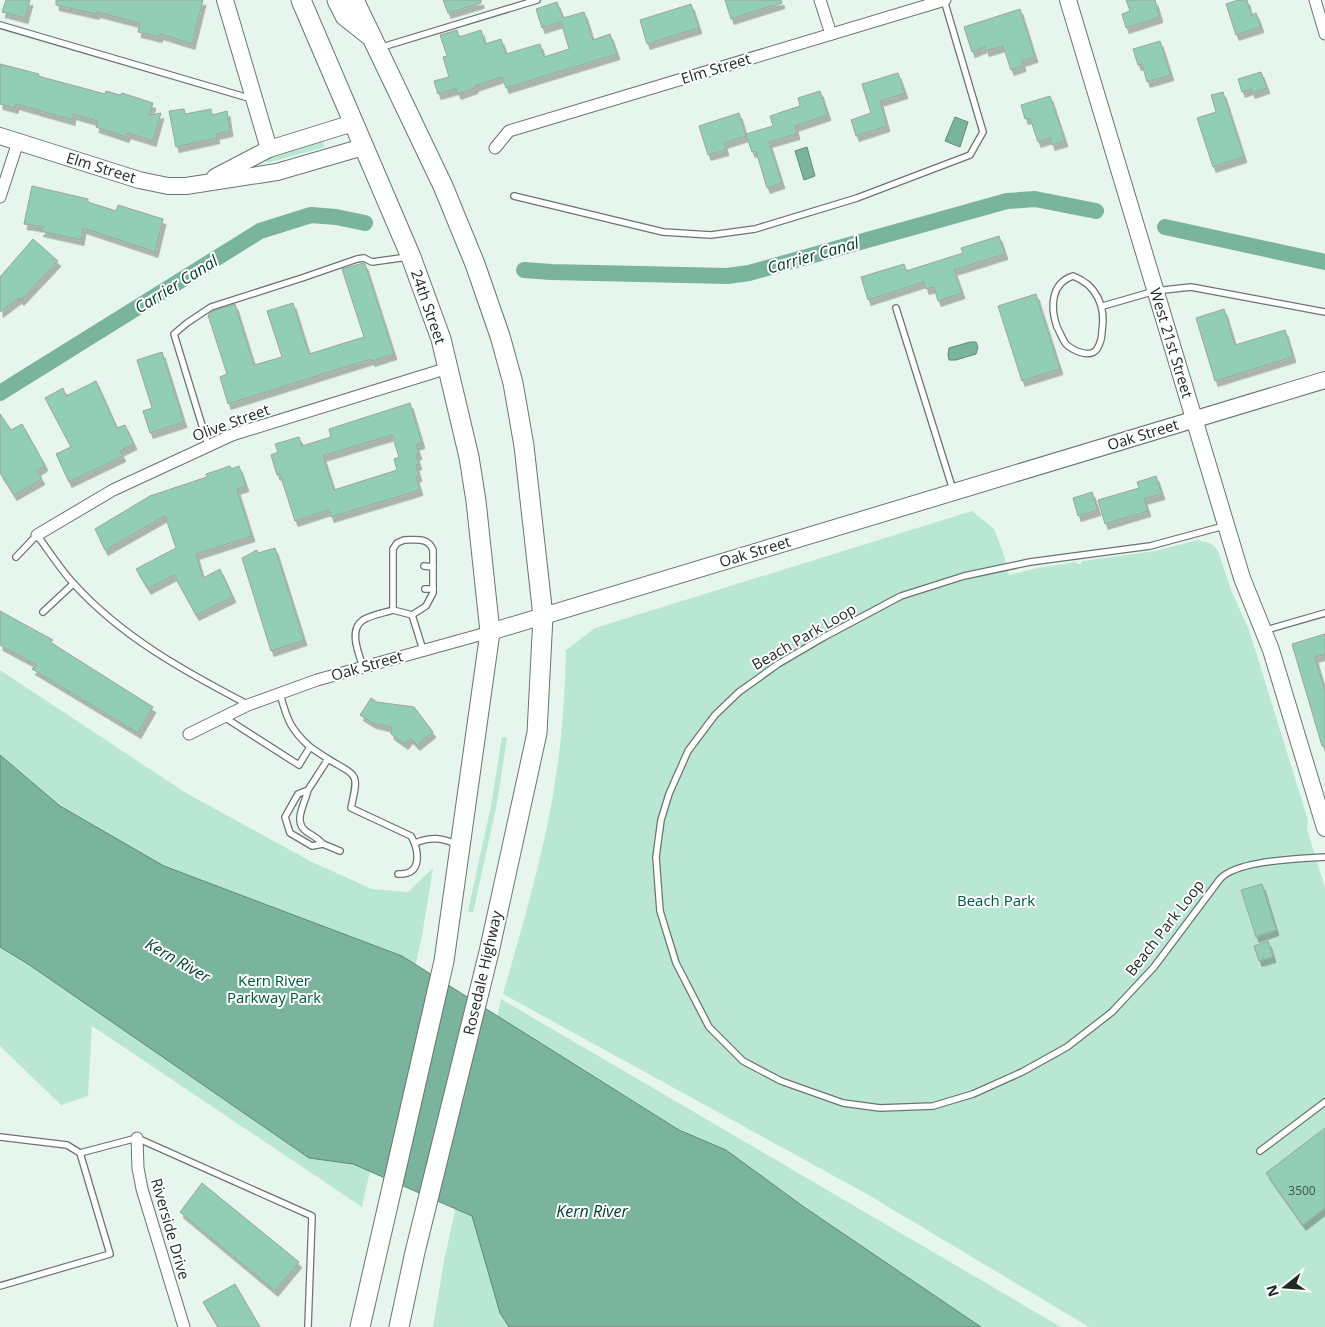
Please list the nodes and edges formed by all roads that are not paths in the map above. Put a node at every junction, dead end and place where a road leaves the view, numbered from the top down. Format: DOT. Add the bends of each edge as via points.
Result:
graph roads {
  1 [pos="225,0"];
  2 [pos="301,0"];
  3 [pos="337,0"];
  4 [pos="354,0"];
  5 [pos="537,0"];
  6 [pos="820,0"];
  7 [pos="944,0"];
  8 [pos="1068,0"];
  9 [pos="1315,0"];
  10 [pos="0,25"];
  11 [pos="831,34"];
  12 [pos="1325,34"];
  13 [pos="375,42"];
  14 [pos="254,100"];
  15 [pos="353,123"];
  16 [pos="0,136"];
  17 [pos="18,142"];
  18 [pos="363,147"];
  19 [pos="495,148"];
  20 [pos="269,149"];
  21 [pos="204,183"];
  22 [pos="514,196"];
  23 [pos="0,197"];
  24 [pos="411,257"];
  25 [pos="1155,291"];
  26 [pos="1103,306"];
  27 [pos="896,308"];
  28 [pos="1325,312"];
  29 [pos="448,368"];
  30 [pos="1325,380"];
  31 [pos="1194,420"];
  32 [pos="208,445"];
  33 [pos="953,492"];
  34 [pos="1226,526"];
  35 [pos="37,535"];
  36 [pos="16,557"];
  37 [pos="393,565"];
  38 [pos="401,566"];
  39 [pos="424,566"];
  40 [pos="433,566"];
  41 [pos="74,584"];
  42 [pos="393,588"];
  43 [pos="400,589"];
  44 [pos="425,589"];
  45 [pos="433,589"];
  46 [pos="393,610"];
  47 [pos="42,612"];
  48 [pos="1325,613"];
  49 [pos="412,615"];
  50 [pos="543,616"];
  51 [pos="1264,631"];
  52 [pos="490,632"];
  53 [pos="423,650"];
  54 [pos="362,668"];
  55 [pos="280,694"];
  56 [pos="248,705"];
  57 [pos="224,717"];
  58 [pos="189,734"];
  59 [pos="310,747"];
  60 [pos="328,759"];
  61 [pos="308,790"];
  62 [pos="1325,828"];
  63 [pos="415,843"];
  64 [pos="323,844"];
  65 [pos="460,846"];
  66 [pos="340,851"];
  67 [pos="1325,856"];
  68 [pos="398,874"];
  69 [pos="1325,1102"];
  70 [pos="0,1137"];
  71 [pos="137,1138"];
  72 [pos="1260,1151"];
  73 [pos="80,1153"];
  74 [pos="0,1286"];
  75 [pos="184,1327"];
  76 [pos="308,1327"];
  77 [pos="360,1327"];
  78 [pos="399,1327"];
  1 -- 14 [label="street"];
  2 -- 15 [label="main road, 24th Street"];
  3 -- 13 [label="main road" via="345,16"];
  4 -- 13 [label="main road"];
  5 -- 13 [label="lane"];
  6 -- 11 [label="street"];
  7 -- 11 [label="street, Elm Street"];
  7 -- 22 [label="lane" via="983,132 970,155 857,198 755,229 711,235 663,232"];
  8 -- 25 [label="street, West 21st Street"];
  9 -- 12 [label="street"];
  10 -- 14 [label="lane"];
  11 -- 19 [label="street, Elm Street" via="509,130"];
  13 -- 50 [label="main road" via="443,186 478,273 506,358 524,446"];
  14 -- 20 [label="street"];
  15 -- 18 [label="main road, 24th Street"];
  15 -- 20 [label="street, Elm Street"];
  16 -- 17 [label="street, Elm Street"];
  17 -- 21 [label="street, Elm Street" via="139,180 168,186"];
  17 -- 23 [label="street"];
  18 -- 21 [label="street, Elm Street" via="278,172"];
  18 -- 24 [label="main road, 24th Street"];
  20 -- 21 [label="street, Elm Street"];
  24 -- 29 [label="main road, 24th Street" via="431,309"];
  24 -- 32 [label="lane" via="372,262 357,259 211,307 174,334"];
  25 -- 26 [label="lane"];
  25 -- 28 [label="lane" via="1191,287"];
  25 -- 31 [label="street, West 21st Street"];
  26 -- 26 [label="lane" via="1092,288 1081,279 1073,276 1059,284 1053,306 1055,321 1066,344 1084,354 1097,349 1102,338"];
  27 -- 33 [label="lane"];
  29 -- 32 [label="street, Olive Street"];
  29 -- 52 [label="main road, 24th Street" via="476,501"];
  30 -- 31 [label="street, Oak Street"];
  31 -- 33 [label="street, Oak Street"];
  31 -- 34 [label="street, West 21st Street"];
  32 -- 35 [label="street, Olive Street" via="113,490"];
  33 -- 50 [label="street, Oak Street"];
  34 -- 51 [label="street, West 21st Street" via="1242,578"];
  34 -- 67 [label="lane, Beach Park Loop" via="1150,546 1030,562 964,576 901,596 778,664 739,692 715,715 688,751 661,820 656,857 660,911 676,963 709,1027 743,1061 781,1081 842,1103 880,1108 933,1106 973,1094 1022,1072 1067,1047 1104,1018 1154,967 1229,870"];
  35 -- 36 [label="lane"];
  35 -- 41 [label="lane"];
  37 -- 38 [label="lane"];
  37 -- 40 [label="lane" via="393,549 397,543 425,540 433,550"];
  37 -- 42 [label="lane"];
  39 -- 40 [label="lane"];
  40 -- 45 [label="lane"];
  41 -- 47 [label="lane"];
  41 -- 56 [label="lane" via="124,631 161,657"];
  42 -- 43 [label="lane"];
  42 -- 46 [label="lane"];
  44 -- 45 [label="lane"];
  45 -- 49 [label="lane" via="426,606"];
  46 -- 49 [label="lane"];
  46 -- 54 [label="lane" via="362,620 357,627 355,639"];
  48 -- 51 [label="lane"];
  49 -- 53 [label="lane"];
  50 -- 52 [label="street, Oak Street"];
  50 -- 78 [label="main road, Rosedale Highway" via="537,733 489,952"];
  51 -- 62 [label="street, West 21st Street" via="1317,792"];
  52 -- 53 [label="street, Oak Street"];
  52 -- 65 [label="main road"];
  53 -- 54 [label="street, Oak Street"];
  54 -- 55 [label="street, Oak Street"];
  55 -- 56 [label="street, Oak Street"];
  55 -- 59 [label="lane" via="286,718 295,734"];
  56 -- 57 [label="street, Oak Street"];
  57 -- 58 [label="street, Oak Street"];
  57 -- 59 [label="lane" via="299,765"];
  59 -- 60 [label="lane"];
  60 -- 61 [label="lane"];
  60 -- 63 [label="lane" via="353,774 357,783 352,808 411,836"];
  61 -- 64 [label="lane" via="299,818 301,826"];
  61 -- 64 [label="lane" via="298,794 291,805 285,817 286,825 298,839 312,846"];
  63 -- 65 [label="lane" via="432,838"];
  63 -- 68 [label="lane" via="416,864 412,871"];
  64 -- 66 [label="lane"];
  65 -- 77 [label="main road" via="444,960"];
  69 -- 72 [label="lane"];
  70 -- 73 [label="lane" via="67,1145"];
  71 -- 73 [label="lane"];
  71 -- 75 [label="street, Riverside Drive" via="142,1189"];
  71 -- 76 [label="lane" via="312,1216"];
  73 -- 74 [label="lane" via="110,1254"];
}
